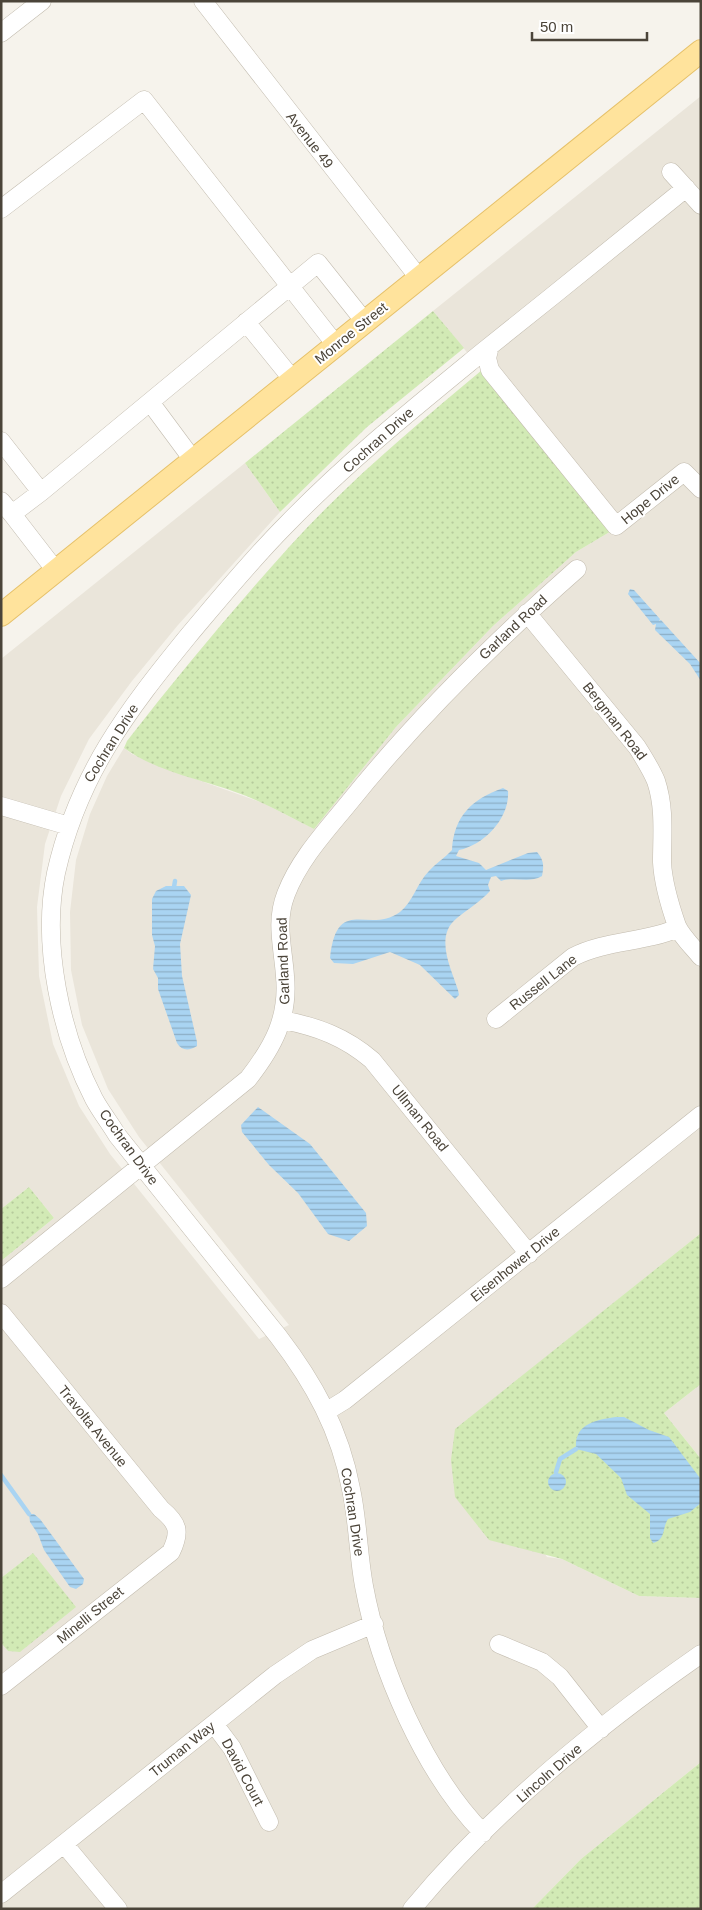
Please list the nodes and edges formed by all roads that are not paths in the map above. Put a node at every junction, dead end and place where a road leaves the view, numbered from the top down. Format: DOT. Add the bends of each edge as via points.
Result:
graph roads {
  1 [pos="42,1"];
  2 [pos="203,1"];
  3 [pos="1,33"];
  4 [pos="701,50"];
  5 [pos="671,172"];
  6 [pos="686,188"];
  7 [pos="701,205"];
  8 [pos="1,210"];
  9 [pos="419,278"];
  10 [pos="289,286"];
  11 [pos="246,322"];
  12 [pos="365,322"];
  13 [pos="336,345"];
  14 [pos="490,346"];
  15 [pos="293,380"];
  16 [pos="150,402"];
  17 [pos="1,441"];
  18 [pos="193,460"];
  19 [pos="701,489"];
  20 [pos="41,492"];
  21 [pos="7,508"];
  22 [pos="577,569"];
  23 [pos="56,571"];
  24 [pos="527,613"];
  25 [pos="1,615"];
  26 [pos="1,806"];
  27 [pos="69,826"];
  28 [pos="678,928"];
  29 [pos="701,957"];
  30 [pos="496,1019"];
  31 [pos="284,1020"];
  32 [pos="701,1114"];
  33 [pos="142,1166"];
  34 [pos="528,1254"];
  35 [pos="1,1279"];
  36 [pos="1,1313"];
  37 [pos="327,1411"];
  38 [pos="176,1541"];
  39 [pos="374,1624"];
  40 [pos="499,1644"];
  41 [pos="701,1654"];
  42 [pos="5,1677"];
  43 [pos="214,1724"];
  44 [pos="601,1729"];
  45 [pos="269,1822"];
  46 [pos="483,1833"];
  47 [pos="64,1844"];
  48 [pos="1,1894"];
  49 [pos="118,1909"];
  50 [pos="412,1909"];
  1 -- 3 [label="street"];
  2 -- 9 [label="street, Avenue 49"];
  4 -- 9 [label="main road, Monroe Street"];
  5 -- 6 [label="street"];
  6 -- 7 [label="street"];
  6 -- 14 [label="street, Cochran Drive"];
  8 -- 10 [label="street" via="144,100"];
  9 -- 12 [label="main road, Monroe Street"];
  10 -- 11 [label="street"];
  10 -- 12 [label="street" via="318,263"];
  10 -- 13 [label="street"];
  11 -- 15 [label="street"];
  11 -- 16 [label="street"];
  12 -- 13 [label="main road, Monroe Street"];
  13 -- 15 [label="main road, Monroe Street"];
  14 -- 19 [label="street, Hope Drive" via="487,358 490,370 616,526 684,472"];
  14 -- 27 [label="street, Cochran Drive" via="377,438 288,522 220,598 141,696 108,743 83,788"];
  15 -- 18 [label="main road, Monroe Street"];
  16 -- 18 [label="street"];
  16 -- 20 [label="street"];
  17 -- 20 [label="street"];
  18 -- 23 [label="main road, Monroe Street"];
  20 -- 21 [label="street"];
  21 -- 23 [label="street"];
  22 -- 24 [label="street, Garland Road"];
  23 -- 25 [label="main road, Monroe Street"];
  24 -- 28 [label="street, Bergman Road" via="632,740 648,765 656,783 662,813 662,862"];
  24 -- 31 [label="street, Garland Road" via="440,698 387,757 301,864 285,896 279,929 286,976"];
  26 -- 27 [label="street"];
  27 -- 33 [label="street, Cochran Drive" via="56,876 52,922 54,965 63,1019 74,1054 95,1100"];
  28 -- 29 [label="street, Bergman Road"];
  28 -- 30 [label="street, Russell Lane" via="651,938 586,950"];
  31 -- 33 [label="street, Garland Road" via="262,1062 248,1080"];
  31 -- 34 [label="street, Ullman Road" via="328,1032 372,1060"];
  32 -- 34 [label="street, Eisenhower Drive"];
  33 -- 35 [label="street, Garland Road"];
  33 -- 37 [label="street, Cochran Drive" via="284,1344"];
  34 -- 37 [label="street, Eisenhower Drive"];
  36 -- 38 [label="street, Travolta Avenue" via="161,1509 173,1519"];
  37 -- 39 [label="street, Cochran Drive" via="352,1490 364,1587"];
  38 -- 42 [label="street, Minelli Street" via="171,1552"];
  39 -- 43 [label="street, Truman Way" via="312,1650"];
  39 -- 46 [label="street, Cochran Drive" via="398,1695 422,1748 448,1791"];
  40 -- 44 [label="street" via="542,1662 560,1677"];
  41 -- 44 [label="street, Lincoln Drive"];
  43 -- 45 [label="street, David Court" via="232,1748"];
  43 -- 47 [label="street, Truman Way"];
  44 -- 46 [label="street, Lincoln Drive" via="538,1780"];
  46 -- 50 [label="street, Lincoln Drive"];
  47 -- 48 [label="street, Truman Way"];
  47 -- 49 [label="street"];
}
